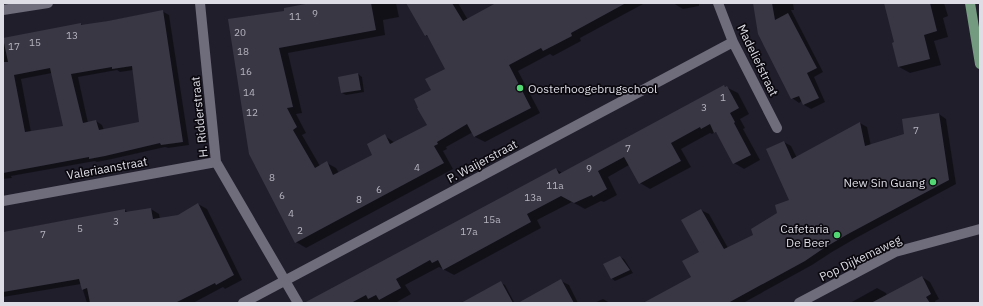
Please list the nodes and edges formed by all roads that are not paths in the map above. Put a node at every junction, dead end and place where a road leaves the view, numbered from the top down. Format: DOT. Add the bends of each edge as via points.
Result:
graph roads {
  1 [pos="48,3"];
  2 [pos="200,3"];
  3 [pos="718,3"];
  4 [pos="970,3"];
  5 [pos="3,10"];
  6 [pos="733,42"];
  7 [pos="980,64"];
  8 [pos="777,128"];
  9 [pos="216,162"];
  10 [pos="3,201"];
  11 [pos="980,229"];
  12 [pos="286,280"];
  13 [pos="243,303"];
  14 [pos="298,303"];
  15 [pos="799,303"];
  1 -- 5 [label="street"];
  2 -- 9 [label="street, H. Ridderstraat"];
  3 -- 6 [label="street, Madeliefstraat"];
  4 -- 7 [label="main road"];
  6 -- 8 [label="street, Madeliefstraat"];
  6 -- 12 [label="street, P. Waijerstraat"];
  9 -- 10 [label="street, Valeriaanstraat"];
  9 -- 12 [label="street, H. Ridderstraat"];
  11 -- 15 [label="street, Pop Dijkemaweg" via="895,252"];
  12 -- 13 [label="street, P. Waijerstraat"];
  12 -- 14 [label="street, H. Ridderstraat"];
}
